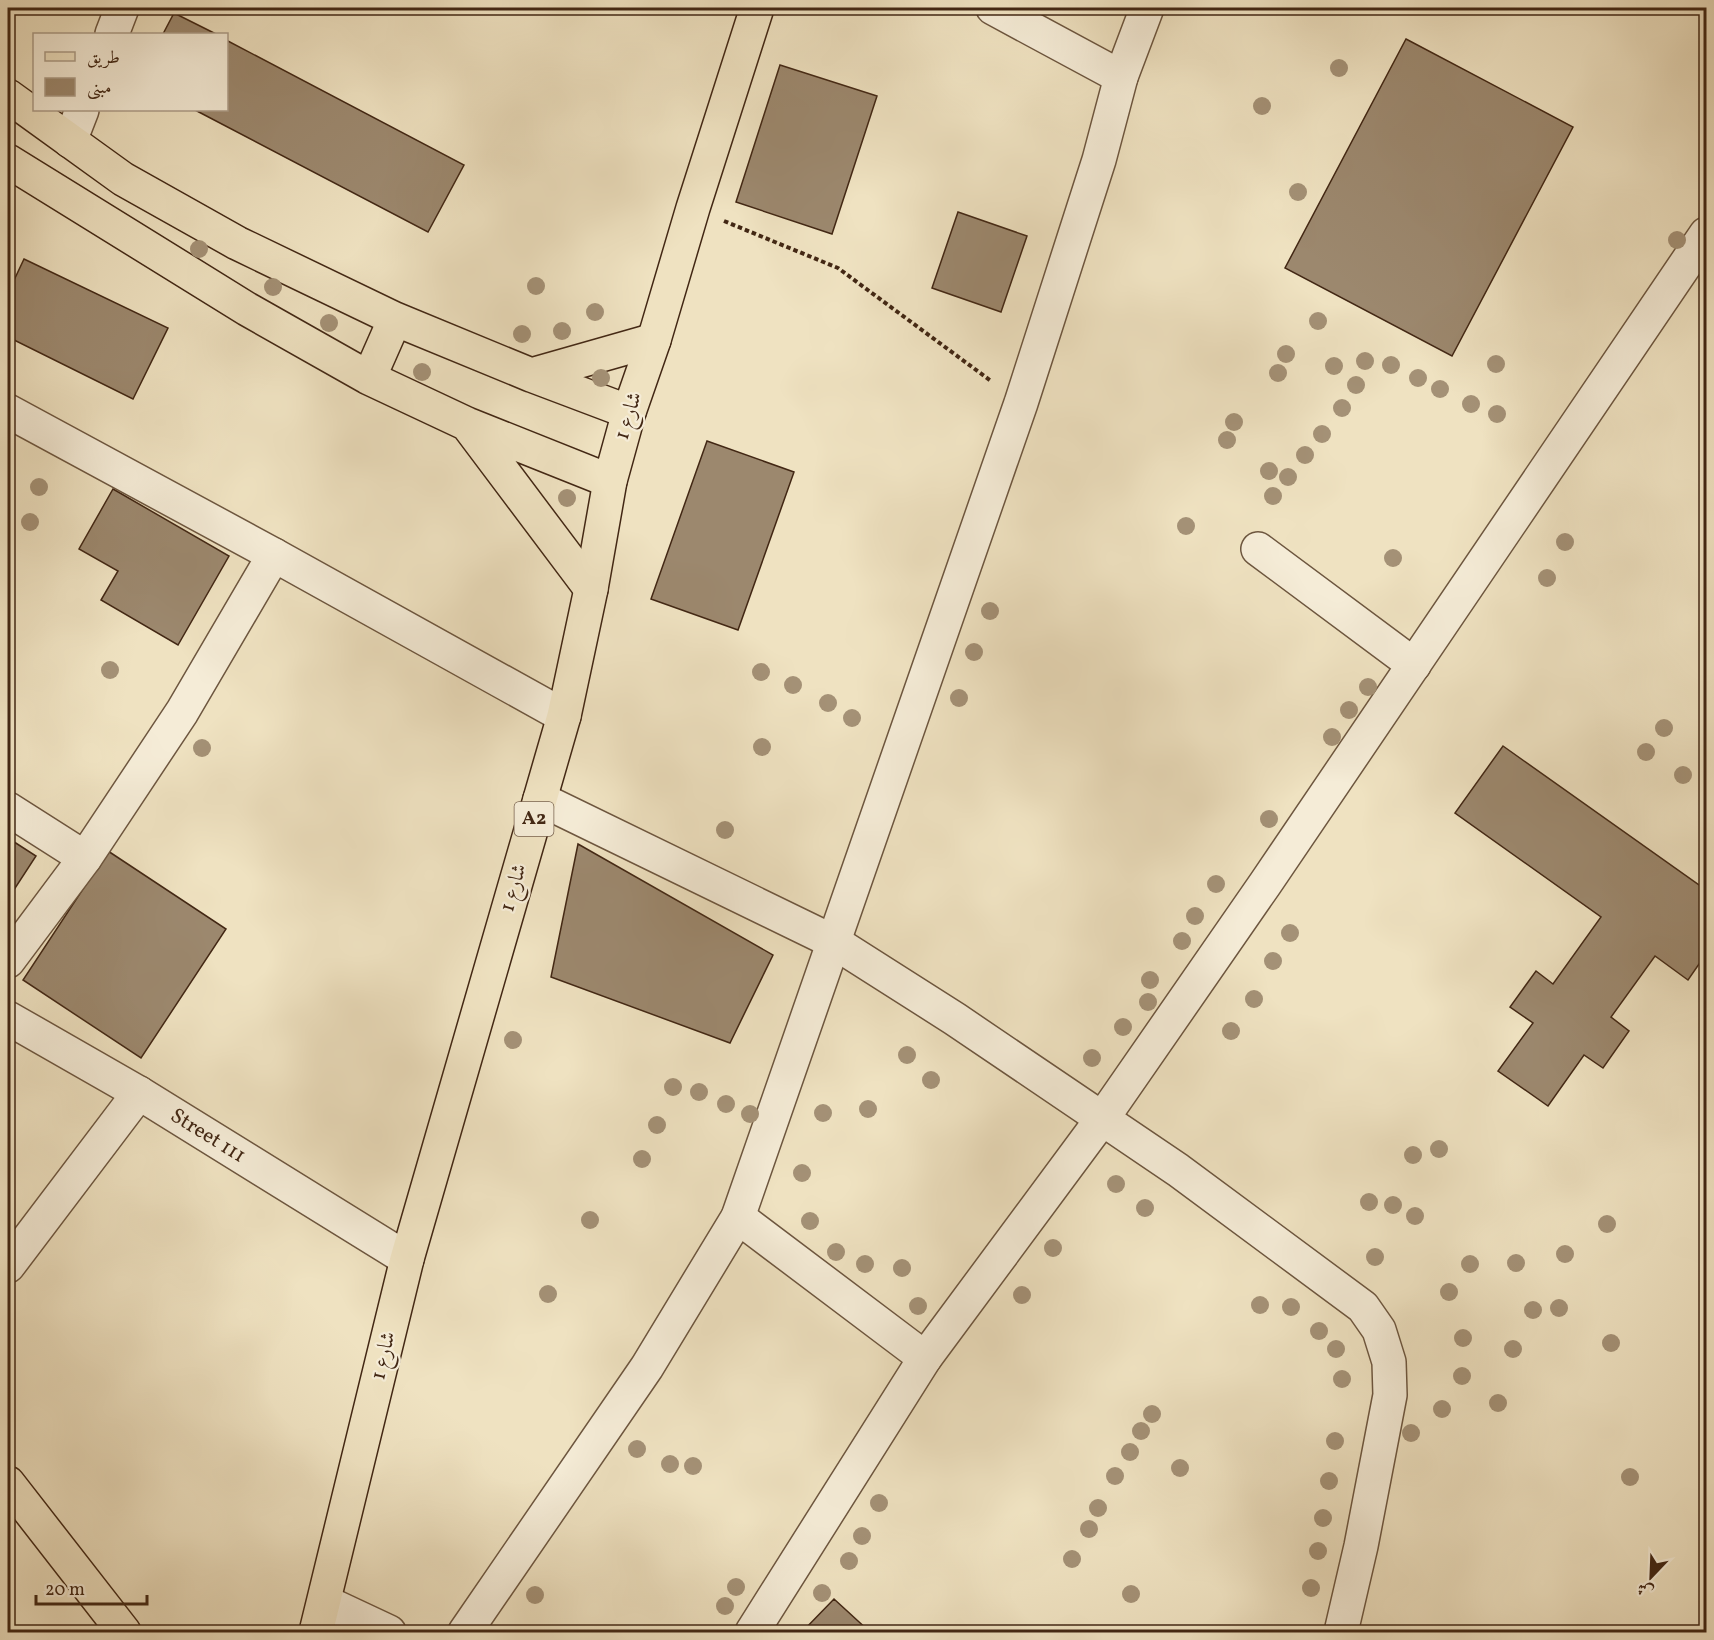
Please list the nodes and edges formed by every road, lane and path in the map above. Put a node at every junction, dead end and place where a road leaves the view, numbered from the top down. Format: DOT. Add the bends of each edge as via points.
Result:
graph roads {
  1 [pos="122,8"];
  2 [pos="757,8"];
  3 [pos="993,8"];
  4 [pos="1147,8"];
  5 [pos="112,33"];
  6 [pos="1121,77"];
  7 [pos="8,96"];
  8 [pos="82,111"];
  9 [pos="70,141"];
  10 [pos="12,161"];
  11 [pos="693,208"];
  12 [pos="1707,234"];
  13 [pos="395,319"];
  14 [pos="654,340"];
  15 [pos="531,375"];
  16 [pos="369,378"];
  17 [pos="1021,403"];
  18 [pos="8,411"];
  19 [pos="629,411"];
  20 [pos="467,424"];
  21 [pos="610,481"];
  22 [pos="1258,549"];
  23 [pos="274,555"];
  24 [pos="591,589"];
  25 [pos="1414,665"];
  26 [pos="564,716"];
  27 [pos="540,799"];
  28 [pos="8,809"];
  29 [pos="85,858"];
  30 [pos="834,942"];
  31 [pos="8,962"];
  32 [pos="8,1018"];
  33 [pos="139,1093"];
  34 [pos="1102,1119"];
  35 [pos="738,1217"];
  36 [pos="407,1258"];
  37 [pos="8,1266"];
  38 [pos="925,1358"];
  39 [pos="8,1483"];
  40 [pos="320,1617"];
  41 [pos="124,1632"];
  42 [pos="389,1632"];
  43 [pos="465,1632"];
  44 [pos="753,1632"];
  45 [pos="1341,1632"];
  1 -- 5 [label="street"];
  2 -- 11 [label="main road, شارع 1 / A2"];
  3 -- 6 [label="street"];
  4 -- 6 [label="street"];
  6 -- 17 [label="street" via="1099,160"];
  7 -- 9 [label="main road"];
  8 -- 9 [label="street"];
  9 -- 13 [label="main road" via="123,179 237,243"];
  10 -- 16 [label="main road" via="247,309"];
  11 -- 14 [label="main road, شارع 1 / A2"];
  11 -- 17 [label="path" via="838,268"];
  12 -- 25 [label="street"];
  13 -- 15 [label="main road"];
  13 -- 16 [label="main road"];
  14 -- 15 [label="main road"];
  14 -- 19 [label="main road, شارع 1 / A2"];
  15 -- 19 [label="main road"];
  16 -- 20 [label="main road"];
  17 -- 30 [label="street"];
  18 -- 23 [label="street"];
  19 -- 21 [label="main road, شارع 1 / A2"];
  20 -- 21 [label="main road"];
  20 -- 24 [label="main road"];
  21 -- 24 [label="main road, شارع 1 / A2"];
  22 -- 25 [label="street"];
  23 -- 26 [label="street"];
  23 -- 29 [label="street" via="182,712"];
  24 -- 26 [label="main road, شارع 1 / A2"];
  25 -- 34 [label="street"];
  26 -- 27 [label="main road, شارع 1 / A2"];
  27 -- 30 [label="street"];
  27 -- 36 [label="main road, شارع 1 / A2"];
  28 -- 29 [label="street"];
  29 -- 31 [label="street"];
  30 -- 34 [label="street"];
  30 -- 35 [label="street"];
  32 -- 33 [label="street, Street 111"];
  33 -- 36 [label="street, Street 111"];
  33 -- 37 [label="street"];
  34 -- 38 [label="street"];
  34 -- 45 [label="street" via="1178,1170 1363,1307 1379,1330 1389,1362 1390,1395"];
  35 -- 38 [label="street"];
  35 -- 43 [label="street" via="647,1367"];
  36 -- 40 [label="main road, شارع 1 / A2"];
  38 -- 44 [label="street"];
  39 -- 41 [label="main road"];
  40 -- 42 [label="street"];
}
